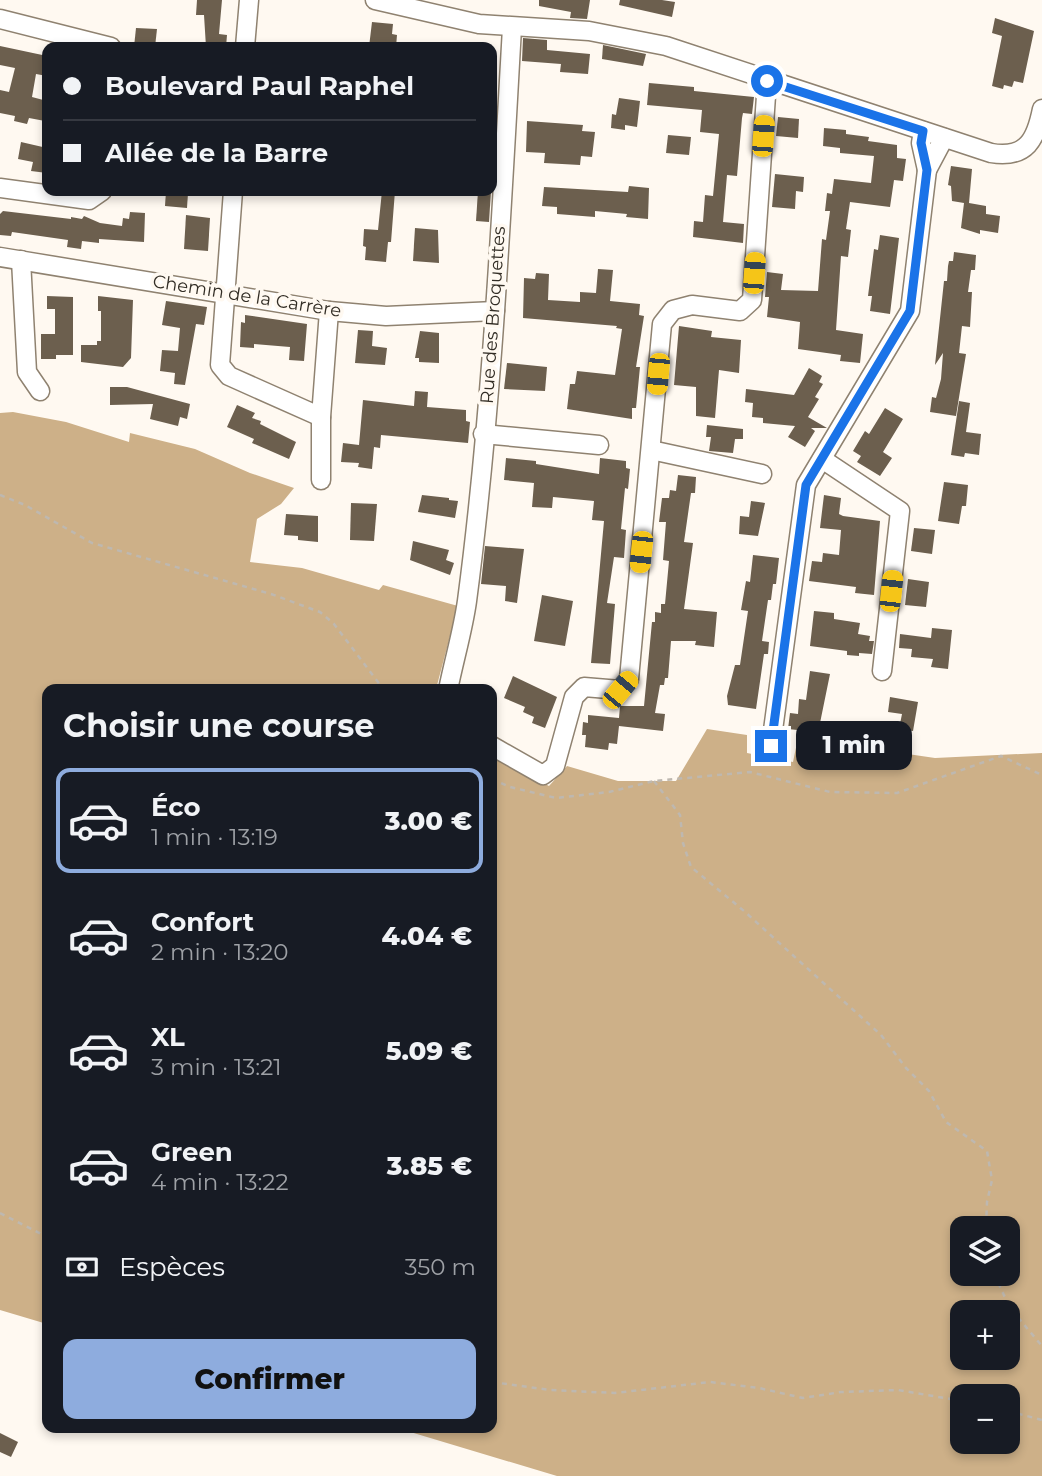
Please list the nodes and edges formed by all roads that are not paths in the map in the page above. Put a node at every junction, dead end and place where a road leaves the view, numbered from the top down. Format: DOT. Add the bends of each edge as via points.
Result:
graph roads {
  1 [pos="249,0"];
  2 [pos="375,0"];
  3 [pos="0,19"];
  4 [pos="512,28"];
  5 [pos="91,42"];
  6 [pos="245,42"];
  7 [pos="767,81"];
  8 [pos="1042,109"];
  9 [pos="923,131"];
  10 [pos="944,138"];
  11 [pos="927,170"];
  12 [pos="0,188"];
  13 [pos="42,194"];
  14 [pos="59,196"];
  15 [pos="95,196"];
  16 [pos="233,196"];
  17 [pos="0,257"];
  18 [pos="21,260"];
  19 [pos="225,293"];
  20 [pos="330,311"];
  21 [pos="495,311"];
  22 [pos="40,391"];
  23 [pos="321,417"];
  24 [pos="484,434"];
  25 [pos="599,445"];
  26 [pos="651,450"];
  27 [pos="821,459"];
  28 [pos="762,474"];
  29 [pos="321,480"];
  30 [pos="883,671"];
  31 [pos="449,684"];
  32 [pos="771,746"];
  33 [pos="497,749"];
  1 -- 6 [label="street"];
  2 -- 4 [label="street"];
  3 -- 5 [label="street"];
  4 -- 7 [label="street" via="589,31 666,46"];
  4 -- 21 [label="street, Rue des Broquettes"];
  7 -- 9 [label="street"];
  7 -- 26 [label="street" via="752,300 740,311 692,305 673,310 662,324"];
  8 -- 10 [label="street" via="1033,140 1015,152 991,153"];
  9 -- 10 [label="street"];
  9 -- 11 [label="street"];
  10 -- 11 [label="street"];
  11 -- 27 [label="street" via="910,311"];
  12 -- 13 [label="street"];
  14 -- 15 [label="street" via="89,200"];
  16 -- 19 [label="street"];
  17 -- 18 [label="street, Chemin de la Carrère"];
  18 -- 19 [label="street, Chemin de la Carrère"];
  18 -- 22 [label="street" via="27,372"];
  19 -- 20 [label="street, Chemin de la Carrère"];
  19 -- 23 [label="street" via="220,365 229,376"];
  20 -- 21 [label="street, Chemin de la Carrère" via="386,316"];
  20 -- 23 [label="street"];
  21 -- 24 [label="street, Rue des Broquettes"];
  23 -- 29 [label="street"];
  24 -- 25 [label="street"];
  24 -- 31 [label="street, Rue des Broquettes" via="466,603"];
  26 -- 28 [label="street"];
  26 -- 33 [label="street" via="629,679 620,690 584,687 574,697 555,766 543,775"];
  27 -- 30 [label="street" via="900,511"];
  27 -- 32 [label="street" via="806,485"];
}
